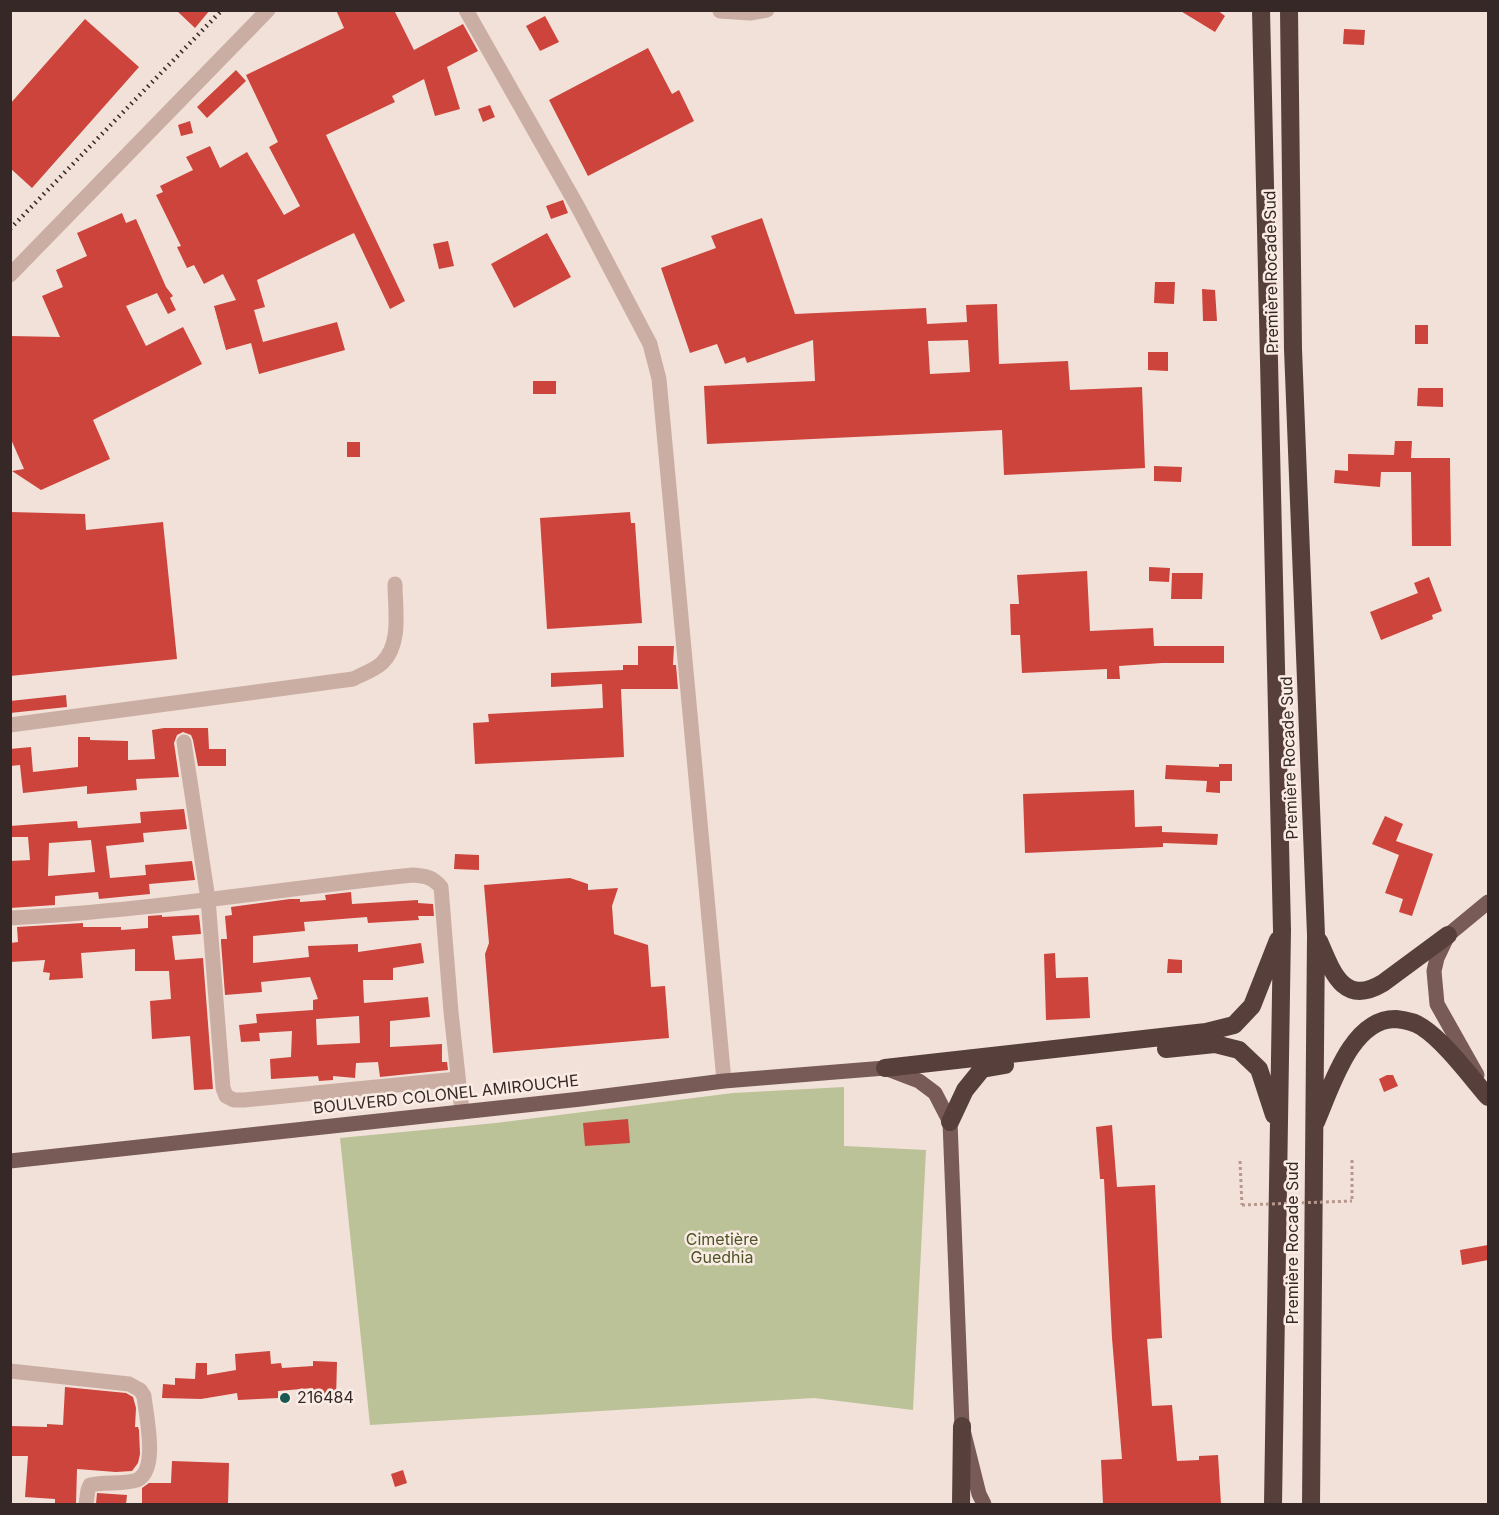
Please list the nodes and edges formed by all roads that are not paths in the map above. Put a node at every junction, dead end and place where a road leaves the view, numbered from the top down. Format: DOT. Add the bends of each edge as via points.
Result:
graph roads {
  1 [pos="268,10"];
  2 [pos="466,10"];
  3 [pos="767,10"];
  4 [pos="1261,10"];
  5 [pos="1289,10"];
  6 [pos="720,11"];
  7 [pos="10,275"];
  8 [pos="395,584"];
  9 [pos="10,725"];
  10 [pos="184,742"];
  11 [pos="208,899"];
  12 [pos="1488,902"];
  13 [pos="10,918"];
  14 [pos="1282,930"];
  15 [pos="1316,935"];
  16 [pos="1448,935"];
  17 [pos="885,1068"];
  18 [pos="458,1079"];
  19 [pos="724,1081"];
  20 [pos="1488,1097"];
  21 [pos="462,1112"];
  22 [pos="950,1122"];
  23 [pos="1278,1126"];
  24 [pos="1313,1129"];
  25 [pos="10,1161"];
  26 [pos="10,1371"];
  27 [pos="962,1426"];
  28 [pos="86,1504"];
  29 [pos="961,1504"];
  30 [pos="984,1504"];
  31 [pos="1273,1504"];
  32 [pos="1311,1504"];
  1 -- 7 [label="street"];
  2 -- 19 [label="street" via="579,209 655,358"];
  3 -- 6 [label="street"];
  4 -- 14 [label="highway, Première Rocade Sud"];
  5 -- 15 [label="highway, Première Rocade Sud" via="1293,349"];
  8 -- 9 [label="street" via="395,635 390,651 382,664 353,679"];
  10 -- 11 [label="street"];
  11 -- 13 [label="street" via="76,915"];
  11 -- 18 [label="street" via="413,874 434,880 441,887"];
  11 -- 18 [label="street" via="226,1096 244,1100"];
  12 -- 16 [label="main road"];
  14 -- 17 [label="highway" via="1252,1006 1234,1025 1206,1032"];
  14 -- 23 [label="highway, Première Rocade Sud"];
  15 -- 16 [label="highway" via="1340,982 1361,992 1383,983"];
  15 -- 24 [label="highway, Première Rocade Sud"];
  16 -- 20 [label="main road" via="1434,971 1437,1004"];
  17 -- 19 [label="main road, BOULVERD COLONEL AMIROUCHE"];
  17 -- 22 [label="main road" via="920,1081 935,1093"];
  18 -- 21 [label="street"];
  19 -- 21 [label="main road, BOULVERD COLONEL AMIROUCHE"];
  20 -- 24 [label="highway" via="1421,1026 1389,1019 1374,1024 1350,1049"];
  21 -- 25 [label="main road, BOULVERD COLONEL AMIROUCHE"];
  22 -- 23 [label="highway" via="965,1090 982,1069 1215,1044 1239,1050 1258,1069"];
  22 -- 27 [label="main road"];
  23 -- 31 [label="highway, Première Rocade Sud"];
  24 -- 32 [label="highway, Première Rocade Sud"];
  26 -- 28 [label="street" via="129,1384 144,1396 150,1456 144,1475 136,1480 90,1485"];
  27 -- 29 [label="highway"];
  27 -- 30 [label="main road"];
}
